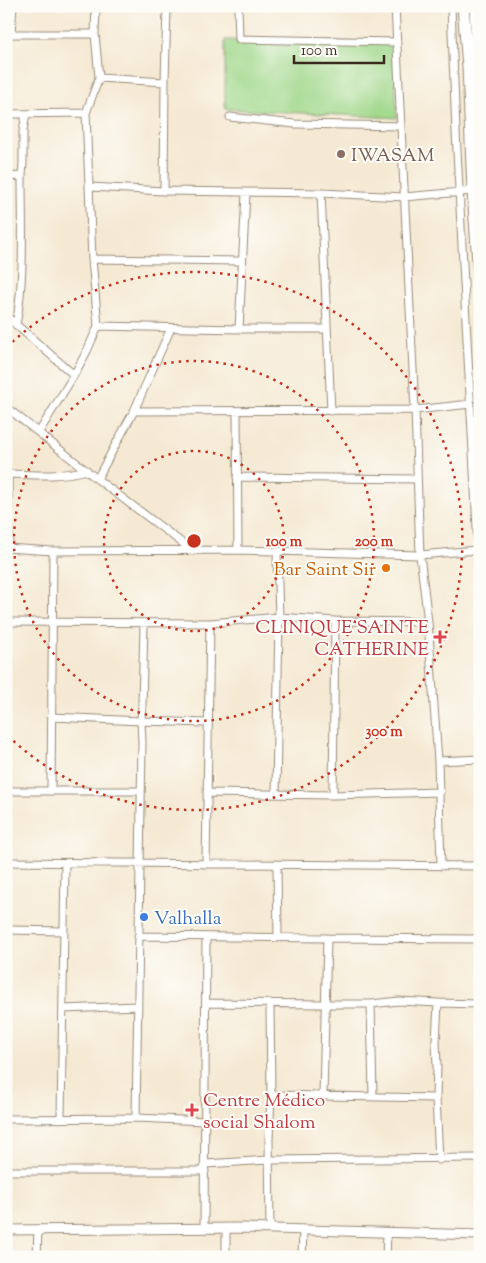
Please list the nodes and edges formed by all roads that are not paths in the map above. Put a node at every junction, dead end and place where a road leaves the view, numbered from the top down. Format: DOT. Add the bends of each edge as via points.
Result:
graph roads {
  1 [pos="13,6"];
  2 [pos="96,6"];
  3 [pos="167,6"];
  4 [pos="238,6"];
  5 [pos="395,6"];
  6 [pos="451,6"];
  7 [pos="463,6"];
  8 [pos="475,6"];
  9 [pos="8,34"];
  10 [pos="95,34"];
  11 [pos="397,42"];
  12 [pos="99,78"];
  13 [pos="164,82"];
  14 [pos="480,94"];
  15 [pos="86,113"];
  16 [pos="6,114"];
  17 [pos="26,114"];
  18 [pos="230,117"];
  19 [pos="401,126"];
  20 [pos="475,133"];
  21 [pos="22,176"];
  22 [pos="6,177"];
  23 [pos="90,187"];
  24 [pos="164,191"];
  25 [pos="473,191"];
  26 [pos="460,192"];
  27 [pos="246,193"];
  28 [pos="321,193"];
  29 [pos="404,198"];
  30 [pos="92,259"];
  31 [pos="242,262"];
  32 [pos="480,290"];
  33 [pos="6,316"];
  34 [pos="16,325"];
  35 [pos="98,326"];
  36 [pos="171,328"];
  37 [pos="239,329"];
  38 [pos="328,329"];
  39 [pos="74,375"];
  40 [pos="471,404"];
  41 [pos="6,407"];
  42 [pos="415,410"];
  43 [pos="134,411"];
  44 [pos="237,411"];
  45 [pos="331,411"];
  46 [pos="6,414"];
  47 [pos="19,418"];
  48 [pos="39,432"];
  49 [pos="87,470"];
  50 [pos="7,474"];
  51 [pos="237,478"];
  52 [pos="97,479"];
  53 [pos="417,479"];
  54 [pos="8,548"];
  55 [pos="238,550"];
  56 [pos="478,550"];
  57 [pos="53,551"];
  58 [pos="194,551"];
  59 [pos="277,552"];
  60 [pos="420,555"];
  61 [pos="480,584"];
  62 [pos="279,617"];
  63 [pos="336,621"];
  64 [pos="6,622"];
  65 [pos="52,622"];
  66 [pos="428,622"];
  67 [pos="144,624"];
  68 [pos="210,624"];
  69 [pos="52,717"];
  70 [pos="141,721"];
  71 [pos="208,723"];
  72 [pos="480,759"];
  73 [pos="438,760"];
  74 [pos="6,790"];
  75 [pos="51,791"];
  76 [pos="141,791"];
  77 [pos="440,792"];
  78 [pos="207,793"];
  79 [pos="276,794"];
  80 [pos="333,795"];
  81 [pos="6,862"];
  82 [pos="65,863"];
  83 [pos="139,864"];
  84 [pos="206,864"];
  85 [pos="277,865"];
  86 [pos="441,866"];
  87 [pos="480,866"];
  88 [pos="6,930"];
  89 [pos="64,931"];
  90 [pos="138,936"];
  91 [pos="206,937"];
  92 [pos="278,938"];
  93 [pos="327,938"];
  94 [pos="480,939"];
  95 [pos="206,1003"];
  96 [pos="270,1003"];
  97 [pos="438,1003"];
  98 [pos="325,1004"];
  99 [pos="371,1004"];
  100 [pos="480,1004"];
  101 [pos="138,1006"];
  102 [pos="63,1008"];
  103 [pos="271,1095"];
  104 [pos="323,1096"];
  105 [pos="373,1097"];
  106 [pos="436,1098"];
  107 [pos="136,1118"];
  108 [pos="61,1119"];
  109 [pos="6,1120"];
  110 [pos="205,1121"];
  111 [pos="480,1158"];
  112 [pos="269,1160"];
  113 [pos="439,1160"];
  114 [pos="205,1168"];
  115 [pos="6,1171"];
  116 [pos="204,1228"];
  117 [pos="226,1228"];
  118 [pos="38,1229"];
  119 [pos="270,1229"];
  120 [pos="6,1230"];
  121 [pos="303,1231"];
  122 [pos="387,1232"];
  123 [pos="480,1235"];
  124 [pos="37,1257"];
  125 [pos="226,1257"];
  126 [pos="302,1257"];
  127 [pos="386,1257"];
  1 -- 9 [label="street"];
  2 -- 10 [label="street"];
  3 -- 13 [label="street"];
  4 -- 11 [label="street" via="239,39"];
  5 -- 11 [label="street"];
  6 -- 26 [label="street"];
  7 -- 20 [label="main road"];
  8 -- 14 [label="main road"];
  9 -- 10 [label="street"];
  10 -- 12 [label="street"];
  11 -- 19 [label="street"];
  12 -- 13 [label="street"];
  12 -- 15 [label="street"];
  13 -- 24 [label="street"];
  15 -- 17 [label="street"];
  15 -- 23 [label="street"];
  16 -- 17 [label="street"];
  17 -- 21 [label="street" via="22,131"];
  18 -- 19 [label="street" via="295,124"];
  19 -- 29 [label="street"];
  20 -- 25 [label="main road"];
  21 -- 22 [label="street"];
  21 -- 34 [label="street" via="20,300"];
  23 -- 24 [label="street"];
  23 -- 30 [label="street"];
  24 -- 27 [label="street"];
  25 -- 26 [label="street"];
  25 -- 32 [label="main road"];
  26 -- 29 [label="street"];
  26 -- 40 [label="street"];
  27 -- 28 [label="street"];
  27 -- 31 [label="street"];
  28 -- 29 [label="street"];
  28 -- 38 [label="street"];
  29 -- 42 [label="street"];
  30 -- 31 [label="street"];
  30 -- 35 [label="street"];
  31 -- 37 [label="street"];
  33 -- 34 [label="street"];
  34 -- 39 [label="street"];
  35 -- 36 [label="street"];
  35 -- 39 [label="street"];
  36 -- 37 [label="street"];
  36 -- 43 [label="street"];
  37 -- 38 [label="street"];
  38 -- 45 [label="street"];
  39 -- 48 [label="street"];
  40 -- 42 [label="street"];
  40 -- 56 [label="street"];
  41 -- 47 [label="street"];
  42 -- 45 [label="street"];
  42 -- 53 [label="street"];
  43 -- 44 [label="street"];
  43 -- 52 [label="street"];
  44 -- 45 [label="street"];
  44 -- 51 [label="street"];
  46 -- 47 [label="street"];
  47 -- 48 [label="street"];
  48 -- 49 [label="street"];
  49 -- 50 [label="street" via="54,475"];
  49 -- 52 [label="street"];
  50 -- 54 [label="street"];
  51 -- 53 [label="street"];
  51 -- 55 [label="street"];
  52 -- 58 [label="street"];
  53 -- 60 [label="street"];
  54 -- 57 [label="street"];
  55 -- 58 [label="street"];
  55 -- 59 [label="street"];
  56 -- 60 [label="street"];
  56 -- 61 [label="street"];
  57 -- 58 [label="street"];
  57 -- 65 [label="street"];
  59 -- 60 [label="street"];
  59 -- 62 [label="street"];
  60 -- 66 [label="street"];
  62 -- 63 [label="street"];
  62 -- 68 [label="street"];
  62 -- 79 [label="street"];
  63 -- 66 [label="street"];
  63 -- 80 [label="street"];
  64 -- 65 [label="street"];
  65 -- 67 [label="street"];
  65 -- 69 [label="street"];
  66 -- 73 [label="street"];
  67 -- 68 [label="street"];
  67 -- 70 [label="street"];
  68 -- 71 [label="street"];
  69 -- 70 [label="street"];
  69 -- 75 [label="street"];
  70 -- 71 [label="street"];
  70 -- 76 [label="street"];
  71 -- 78 [label="street"];
  72 -- 73 [label="street"];
  73 -- 77 [label="street"];
  74 -- 75 [label="street"];
  75 -- 76 [label="street"];
  76 -- 83 [label="street"];
  77 -- 80 [label="street"];
  77 -- 86 [label="street"];
  78 -- 79 [label="street"];
  78 -- 84 [label="street"];
  79 -- 80 [label="street"];
  81 -- 82 [label="street"];
  82 -- 83 [label="street"];
  82 -- 89 [label="street"];
  83 -- 84 [label="street"];
  83 -- 90 [label="street"];
  84 -- 85 [label="street"];
  85 -- 86 [label="street"];
  85 -- 92 [label="street"];
  86 -- 87 [label="street"];
  88 -- 89 [label="street"];
  89 -- 102 [label="street"];
  90 -- 91 [label="street"];
  90 -- 101 [label="street"];
  91 -- 92 [label="street"];
  91 -- 95 [label="street"];
  92 -- 93 [label="street"];
  93 -- 94 [label="street"];
  93 -- 98 [label="street"];
  95 -- 96 [label="street"];
  95 -- 110 [label="street"];
  96 -- 98 [label="street"];
  96 -- 103 [label="street"];
  97 -- 99 [label="street" via="399,1001"];
  97 -- 100 [label="street"];
  97 -- 106 [label="street"];
  98 -- 99 [label="street"];
  98 -- 104 [label="street"];
  99 -- 105 [label="street"];
  101 -- 102 [label="street"];
  101 -- 107 [label="street"];
  102 -- 108 [label="street"];
  103 -- 104 [label="street"];
  103 -- 112 [label="street"];
  104 -- 105 [label="street"];
  105 -- 106 [label="street"];
  106 -- 113 [label="street"];
  107 -- 108 [label="street"];
  107 -- 110 [label="street"];
  108 -- 109 [label="street"];
  110 -- 114 [label="street"];
  111 -- 113 [label="street"];
  112 -- 113 [label="street"];
  112 -- 114 [label="street"];
  112 -- 119 [label="street"];
  114 -- 115 [label="street"];
  114 -- 116 [label="street"];
  116 -- 117 [label="street"];
  116 -- 118 [label="street"];
  117 -- 119 [label="street"];
  117 -- 125 [label="street"];
  118 -- 120 [label="street"];
  118 -- 124 [label="street"];
  119 -- 121 [label="street"];
  121 -- 122 [label="street"];
  121 -- 126 [label="street"];
  122 -- 123 [label="street"];
  122 -- 127 [label="street"];
}
